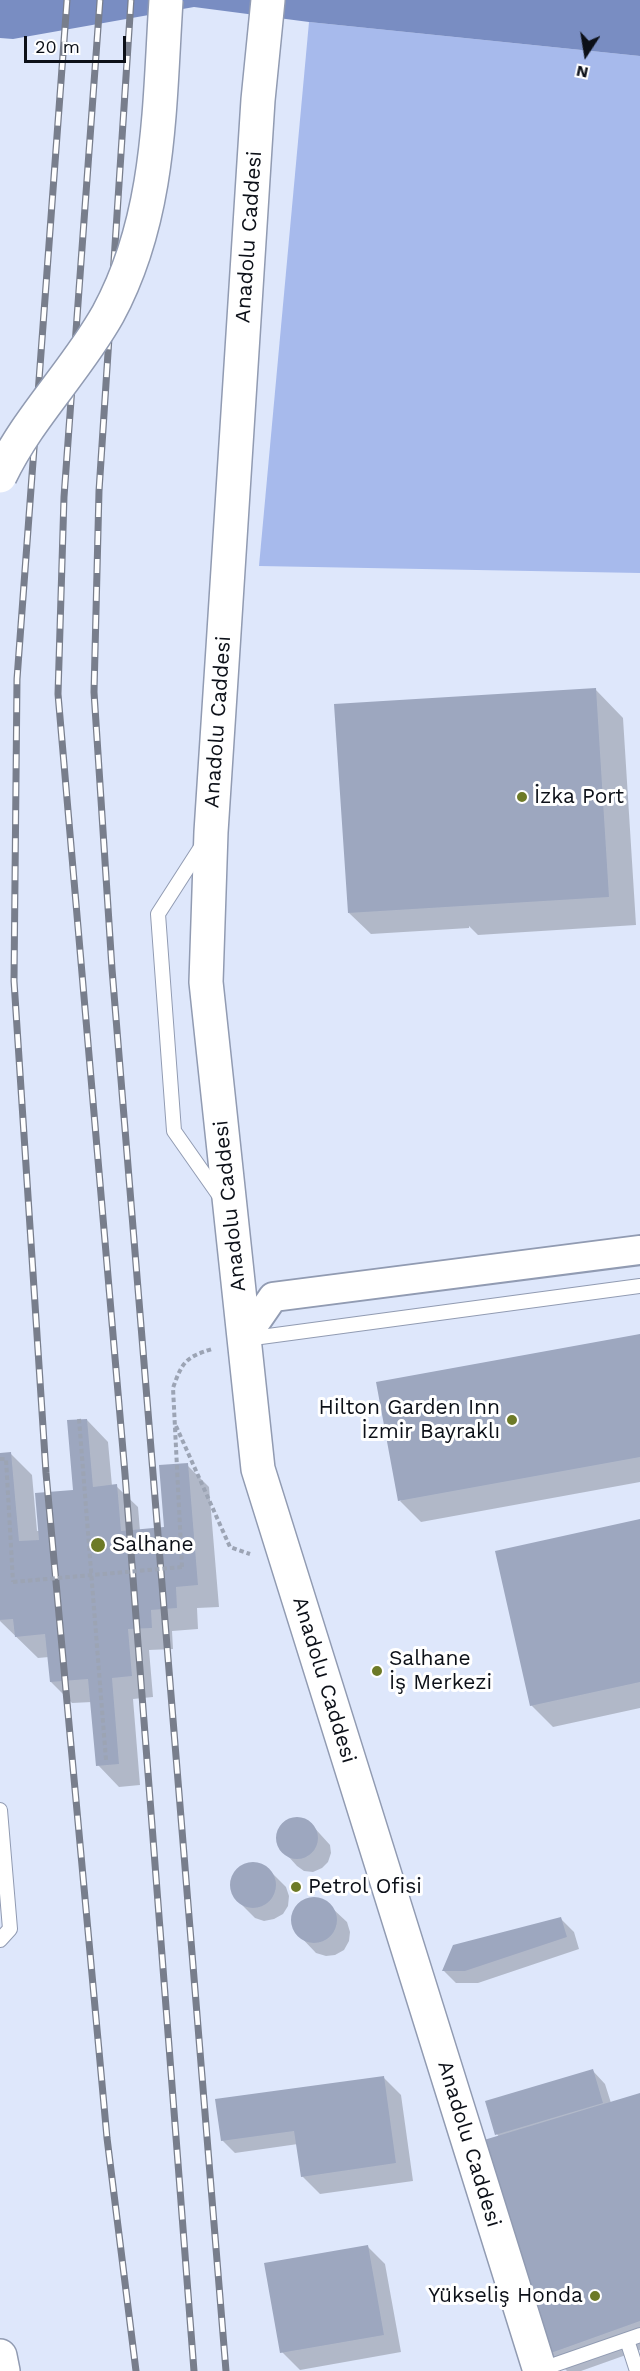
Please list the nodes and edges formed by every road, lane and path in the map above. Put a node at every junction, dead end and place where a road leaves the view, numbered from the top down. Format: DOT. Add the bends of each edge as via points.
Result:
graph roads {
  1 [pos="166,0"];
  2 [pos="268,0"];
  3 [pos="0,476"];
  4 [pos="211,832"];
  5 [pos="231,1212"];
  6 [pos="640,1250"];
  7 [pos="640,1286"];
  8 [pos="244,1339"];
  9 [pos="79,1419"];
  10 [pos="174,1423"];
  11 [pos="0,1459"];
  12 [pos="230,1547"];
  13 [pos="91,1575"];
  14 [pos="106,1760"];
  15 [pos="0,1810"];
  16 [pos="0,1940"];
  17 [pos="633,2337"];
  18 [pos="0,2356"];
  19 [pos="3,2371"];
  20 [pos="540,2371"];
  21 [pos="637,2371"];
  1 -- 3 [label="main road, bridge" via="156,155 149,203 136,249 107,315 17,442"];
  2 -- 4 [label="main road, Anadolu Caddesi" via="258,100"];
  4 -- 5 [label="main road, Anadolu Caddesi" via="206,982"];
  4 -- 5 [label="lane" via="158,914 174,1131"];
  5 -- 8 [label="main road, Anadolu Caddesi"];
  6 -- 8 [label="street" via="273,1297"];
  7 -- 8 [label="lane"];
  8 -- 10 [label="path" via="190,1356 180,1367 173,1388"];
  8 -- 20 [label="main road, Anadolu Caddesi" via="258,1469"];
  9 -- 13 [label="path"];
  10 -- 12 [label="path"];
  10 -- 13 [label="path, bridge" via="182,1567"];
  11 -- 13 [label="path, bridge" via="6,1459 13,1582"];
  13 -- 14 [label="path"];
  15 -- 16 [label="lane" via="10,1929"];
  17 -- 20 [label="lane"];
  17 -- 21 [label="lane"];
  18 -- 19 [label="main road"];
}
